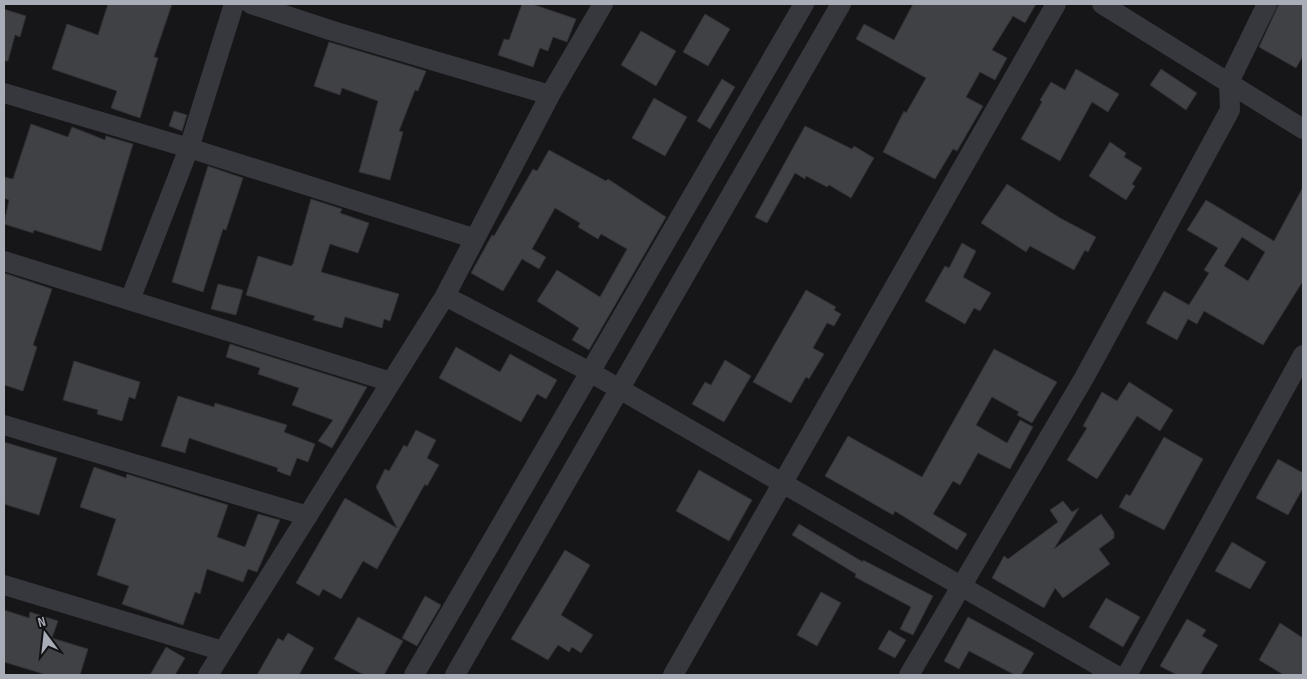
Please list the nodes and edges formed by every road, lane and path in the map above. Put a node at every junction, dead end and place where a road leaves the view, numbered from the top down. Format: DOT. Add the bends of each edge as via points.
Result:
graph roads {
  1 [pos="234,4"];
  2 [pos="251,4"];
  3 [pos="603,4"];
  4 [pos="804,4"];
  5 [pos="841,4"];
  6 [pos="1056,4"];
  7 [pos="1102,4"];
  8 [pos="1267,4"];
  9 [pos="1229,82"];
  10 [pos="4,93"];
  11 [pos="550,94"];
  12 [pos="1303,129"];
  13 [pos="189,148"];
  14 [pos="474,238"];
  15 [pos="4,260"];
  16 [pos="445,296"];
  17 [pos="130,300"];
  18 [pos="1303,355"];
  19 [pos="590,372"];
  20 [pos="391,382"];
  21 [pos="620,390"];
  22 [pos="4,425"];
  23 [pos="782,484"];
  24 [pos="308,516"];
  25 [pos="4,585"];
  26 [pos="960,588"];
  27 [pos="223,651"];
  28 [pos="208,675"];
  29 [pos="414,675"];
  30 [pos="455,675"];
  31 [pos="673,675"];
  32 [pos="909,675"];
  33 [pos="1114,675"];
  34 [pos="1127,675"];
  1 -- 13 [label="street"];
  2 -- 11 [label="street"];
  3 -- 11 [label="street"];
  4 -- 19 [label="street"];
  5 -- 21 [label="street"];
  6 -- 23 [label="street"];
  7 -- 9 [label="street"];
  8 -- 9 [label="street"];
  9 -- 12 [label="street"];
  9 -- 26 [label="street" via="1230,110 1084,378"];
  10 -- 13 [label="street"];
  11 -- 14 [label="street"];
  13 -- 14 [label="street"];
  13 -- 17 [label="street"];
  14 -- 16 [label="street"];
  15 -- 17 [label="street"];
  16 -- 19 [label="street"];
  16 -- 20 [label="street"];
  17 -- 20 [label="street"];
  18 -- 34 [label="street"];
  19 -- 21 [label="street"];
  19 -- 29 [label="street"];
  20 -- 24 [label="street"];
  21 -- 23 [label="street"];
  21 -- 30 [label="street"];
  22 -- 24 [label="street"];
  23 -- 26 [label="street"];
  23 -- 31 [label="street"];
  24 -- 27 [label="street"];
  25 -- 27 [label="street"];
  26 -- 32 [label="street"];
  26 -- 33 [label="street"];
  27 -- 28 [label="street"];
}
